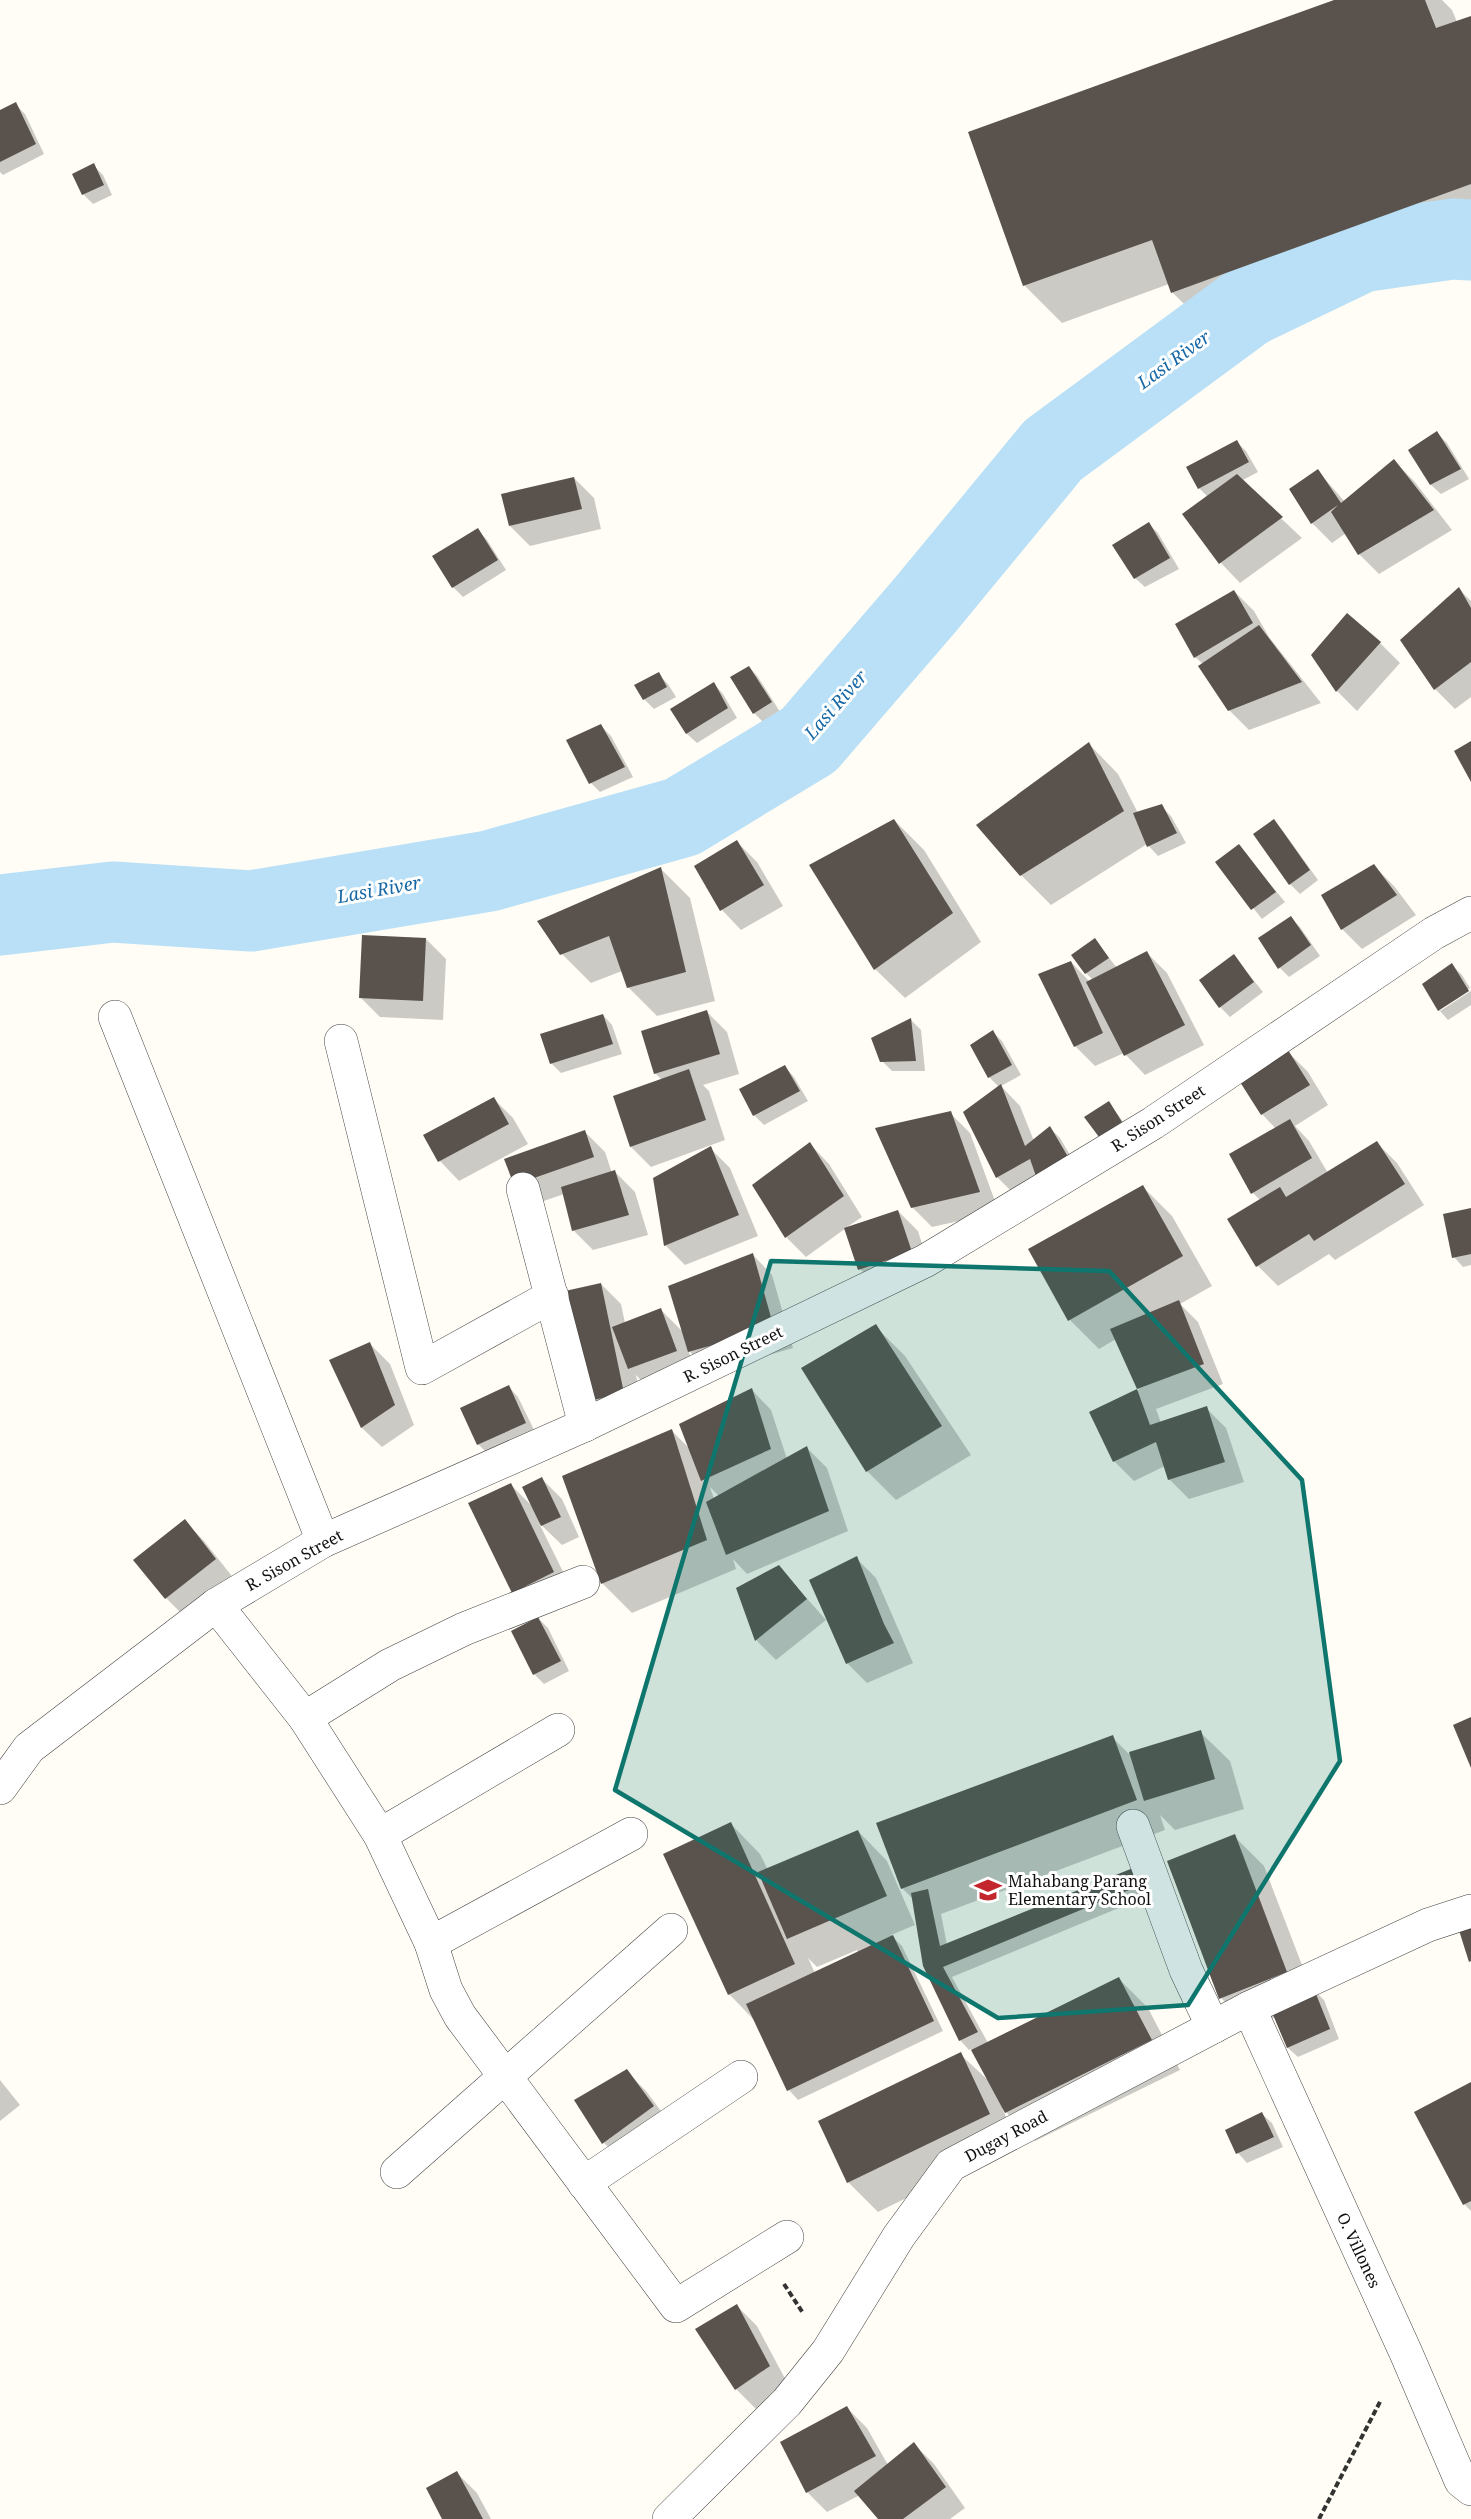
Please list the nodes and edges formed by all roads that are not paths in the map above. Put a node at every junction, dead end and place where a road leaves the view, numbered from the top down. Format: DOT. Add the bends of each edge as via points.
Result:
graph roads {
  1 [pos="1471,913"];
  2 [pos="115,1017"];
  3 [pos="341,1041"];
  4 [pos="524,1189"];
  5 [pos="552,1296"];
  6 [pos="585,1425"];
  7 [pos="323,1541"];
  8 [pos="583,1582"];
  9 [pos="216,1605"];
  10 [pos="305,1718"];
  11 [pos="558,1730"];
  12 [pos="0,1788"];
  13 [pos="1132,1826"];
  14 [pos="632,1834"];
  15 [pos="380,1835"];
  16 [pos="1471,1911"];
  17 [pos="671,1930"];
  18 [pos="431,1943"];
  19 [pos="1249,2008"];
  20 [pos="1213,2027"];
  21 [pos="505,2078"];
  22 [pos="741,2078"];
  23 [pos="397,2172"];
  24 [pos="584,2183"];
  25 [pos="775,2244"];
  26 [pos="1471,2489"];
  27 [pos="669,2519"];
  1 -- 6 [label="street, R. Sison Street" via="1414,946 1153,1123 925,1262"];
  2 -- 7 [label="street"];
  3 -- 5 [label="street" via="422,1368"];
  4 -- 5 [label="street"];
  5 -- 6 [label="street"];
  6 -- 7 [label="street, R. Sison Street"];
  7 -- 9 [label="street, R. Sison Street"];
  8 -- 10 [label="street" via="464,1629 390,1665"];
  9 -- 10 [label="street"];
  9 -- 12 [label="street, R. Sison Street" via="29,1748"];
  10 -- 15 [label="street"];
  11 -- 15 [label="street"];
  13 -- 20 [label="street" via="1186,1970"];
  14 -- 18 [label="street"];
  15 -- 18 [label="street"];
  16 -- 19 [label="street, Dugay Road" via="1428,1925"];
  17 -- 21 [label="street"];
  18 -- 21 [label="street" via="446,1990 460,2016"];
  19 -- 20 [label="street, Dugay Road"];
  19 -- 26 [label="street, O. Villones" via="1461,2481"];
  20 -- 27 [label="street, Dugay Road" via="951,2166 899,2236 828,2351 787,2402"];
  21 -- 23 [label="street"];
  21 -- 24 [label="street"];
  22 -- 24 [label="street"];
  24 -- 25 [label="street" via="676,2306"];
}
